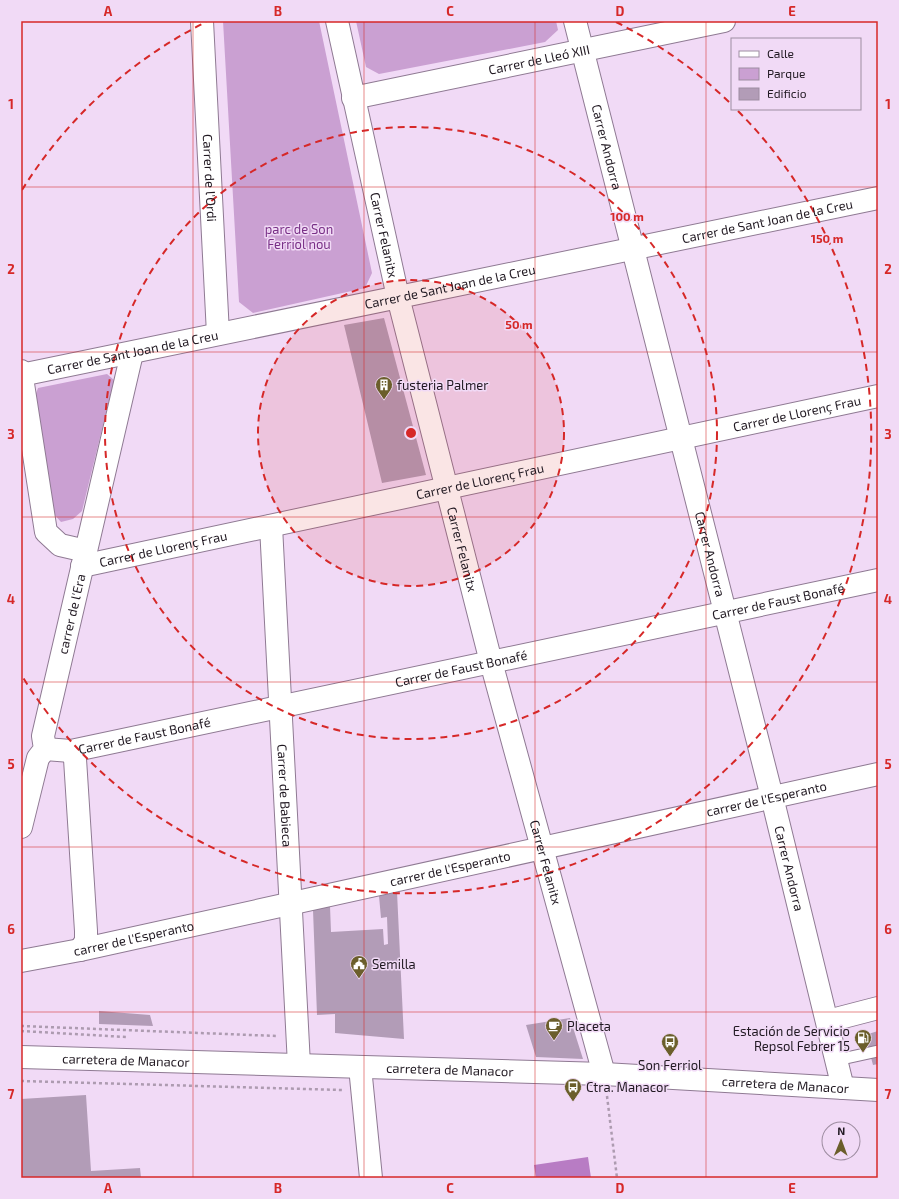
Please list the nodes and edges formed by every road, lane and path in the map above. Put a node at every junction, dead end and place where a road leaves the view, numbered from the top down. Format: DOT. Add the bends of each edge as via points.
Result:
graph roads {
  1 [pos="202,21"];
  2 [pos="337,21"];
  3 [pos="575,21"];
  4 [pos="724,21"];
  5 [pos="582,50"];
  6 [pos="353,98"];
  7 [pos="878,198"];
  8 [pos="634,248"];
  9 [pos="398,297"];
  10 [pos="218,334"];
  11 [pos="132,352"];
  12 [pos="21,371"];
  13 [pos="21,375"];
  14 [pos="878,396"];
  15 [pos="682,438"];
  16 [pos="448,488"];
  17 [pos="271,526"];
  18 [pos="84,559"];
  19 [pos="878,580"];
  20 [pos="726,612"];
  21 [pos="491,662"];
  22 [pos="280,707"];
  23 [pos="44,749"];
  24 [pos="70,751"];
  25 [pos="878,774"];
  26 [pos="772,797"];
  27 [pos="21,827"];
  28 [pos="542,848"];
  29 [pos="292,904"];
  30 [pos="80,950"];
  31 [pos="21,961"];
  32 [pos="878,1008"];
  33 [pos="828,1021"];
  34 [pos="21,1026"];
  35 [pos="298,1037"];
  36 [pos="878,1051"];
  37 [pos="21,1056"];
  38 [pos="837,1060"];
  39 [pos="299,1065"];
  40 [pos="360,1067"];
  41 [pos="604,1074"];
  42 [pos="21,1081"];
  43 [pos="843,1088"];
  44 [pos="878,1090"];
  45 [pos="362,1091"];
  46 [pos="371,1178"];
  47 [pos="617,1178"];
  1 -- 10 [label="street, Carrer de l'Ordi"];
  2 -- 6 [label="street, Carrer Felanitx"];
  3 -- 5 [label="street, Carrer Andorra"];
  4 -- 5 [label="street, Carrer de Lleó XIII"];
  5 -- 6 [label="street, Carrer de Lleó XIII"];
  5 -- 8 [label="street, Carrer Andorra"];
  6 -- 9 [label="street, Carrer Felanitx"];
  7 -- 8 [label="street, Carrer de Sant Joan de la Creu"];
  8 -- 9 [label="street, Carrer de Sant Joan de la Creu"];
  8 -- 15 [label="street, Carrer Andorra"];
  9 -- 10 [label="street, Carrer de Sant Joan de la Creu"];
  9 -- 16 [label="street, Carrer Felanitx"];
  10 -- 11 [label="street, Carrer de Sant Joan de la Creu"];
  11 -- 13 [label="street, Carrer de Sant Joan de la Creu"];
  11 -- 18 [label="street, carrer de l'Era"];
  12 -- 13 [label="street"];
  13 -- 18 [label="street" via="46,532 60,545"];
  14 -- 15 [label="street, Carrer de Llorenç Frau"];
  15 -- 16 [label="street, Carrer de Llorenç Frau"];
  15 -- 20 [label="street, Carrer Andorra"];
  16 -- 17 [label="street, Carrer de Llorenç Frau"];
  16 -- 21 [label="street, Carrer Felanitx"];
  17 -- 18 [label="street, Carrer de Llorenç Frau"];
  17 -- 22 [label="street, Carrer de Babieca"];
  18 -- 23 [label="street, carrer de l'Era" via="43,736"];
  19 -- 20 [label="street, Carrer de Faust Bonafé"];
  20 -- 21 [label="street, Carrer de Faust Bonafé"];
  20 -- 26 [label="street, Carrer Andorra"];
  21 -- 22 [label="street, Carrer de Faust Bonafé"];
  21 -- 28 [label="street, Carrer Felanitx"];
  22 -- 24 [label="street, Carrer de Faust Bonafé"];
  22 -- 29 [label="street, Carrer de Babieca"];
  23 -- 24 [label="street, Carrer de Faust Bonafé"];
  23 -- 27 [label="street, carrer de l'Era" via="38,758"];
  24 -- 30 [label="street" via="75,759 86,931 86,941"];
  25 -- 26 [label="street, carrer de l'Esperanto"];
  26 -- 28 [label="street, carrer de l'Esperanto"];
  26 -- 33 [label="street, Carrer Andorra"];
  28 -- 29 [label="street, carrer de l'Esperanto"];
  28 -- 41 [label="street, Carrer Felanitx"];
  29 -- 30 [label="street, carrer de l'Esperanto"];
  29 -- 35 [label="street, Carrer de Babieca"];
  30 -- 31 [label="street, carrer de l'Esperanto"];
  32 -- 33 [label="street"];
  33 -- 38 [label="street, Carrer Andorra"];
  34 -- 35 [label="path"];
  35 -- 39 [label="street, Carrer de Babieca"];
  36 -- 38 [label="lane"];
  37 -- 39 [label="street, carretera de Manacor"];
  38 -- 43 [label="street, Carrer Andorra"];
  39 -- 40 [label="street, carretera de Manacor"];
  40 -- 41 [label="street, carretera de Manacor"];
  40 -- 45 [label="street"];
  41 -- 43 [label="street, carretera de Manacor"];
  41 -- 47 [label="path"];
  42 -- 45 [label="path"];
  43 -- 44 [label="street, carretera de Manacor"];
  45 -- 46 [label="street"];
}
